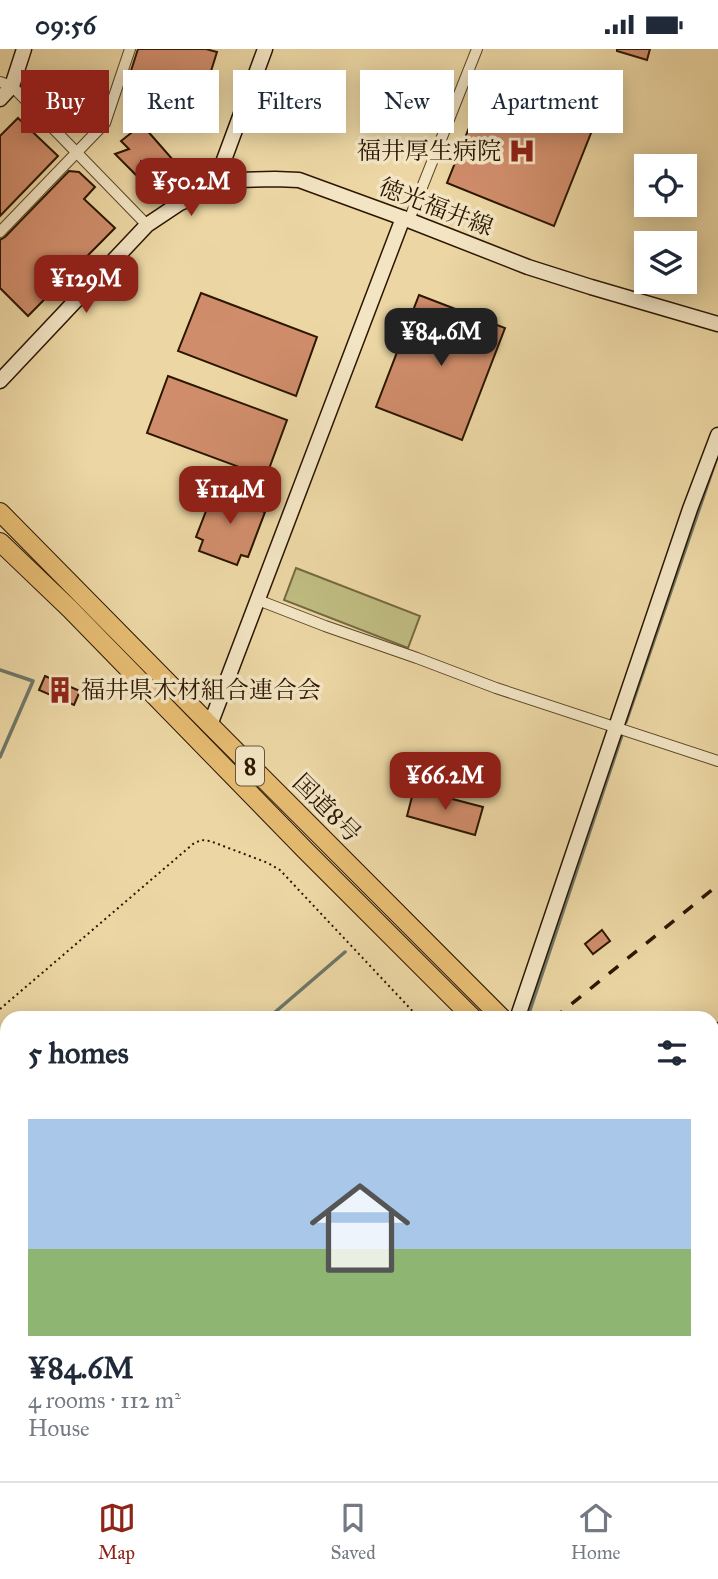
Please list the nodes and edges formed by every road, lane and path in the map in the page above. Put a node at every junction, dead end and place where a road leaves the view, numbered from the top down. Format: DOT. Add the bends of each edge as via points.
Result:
graph roads {
  1 [pos="24,49"];
  2 [pos="130,49"];
  3 [pos="265,49"];
  4 [pos="477,49"];
  5 [pos="6,84"];
  6 [pos="0,99"];
  7 [pos="77,153"];
  8 [pos="220,185"];
  9 [pos="406,219"];
  10 [pos="147,225"];
  11 [pos="0,232"];
  12 [pos="718,324"];
  13 [pos="0,381"];
  14 [pos="718,435"];
  15 [pos="0,512"];
  16 [pos="0,542"];
  17 [pos="258,600"];
  18 [pos="210,726"];
  19 [pos="616,728"];
  20 [pos="718,761"];
  21 [pos="0,1009"];
  22 [pos="412,1011"];
  23 [pos="466,1011"];
  24 [pos="495,1011"];
  25 [pos="520,1011"];
  1 -- 5 [label="street"];
  2 -- 7 [label="street" via="105,123"];
  3 -- 8 [label="street"];
  4 -- 9 [label="street"];
  5 -- 6 [label="street"];
  5 -- 7 [label="street"];
  7 -- 10 [label="street"];
  7 -- 11 [label="street"];
  8 -- 9 [label="street, 徳光福井線" via="236,180 299,180"];
  8 -- 10 [label="street, 徳光福井線"];
  9 -- 12 [label="street, 徳光福井線" via="528,267"];
  9 -- 17 [label="street"];
  10 -- 13 [label="street, 徳光福井線"];
  14 -- 19 [label="street"];
  15 -- 18 [label="highway, 国道8号 / 8"];
  16 -- 23 [label="highway, 国道8号 / 8"];
  17 -- 18 [label="street"];
  17 -- 19 [label="street"];
  18 -- 24 [label="highway, 国道8号 / 8"];
  19 -- 20 [label="street"];
  19 -- 25 [label="street"];
  21 -- 22 [label="path" via="201,840 280,870"];
}
